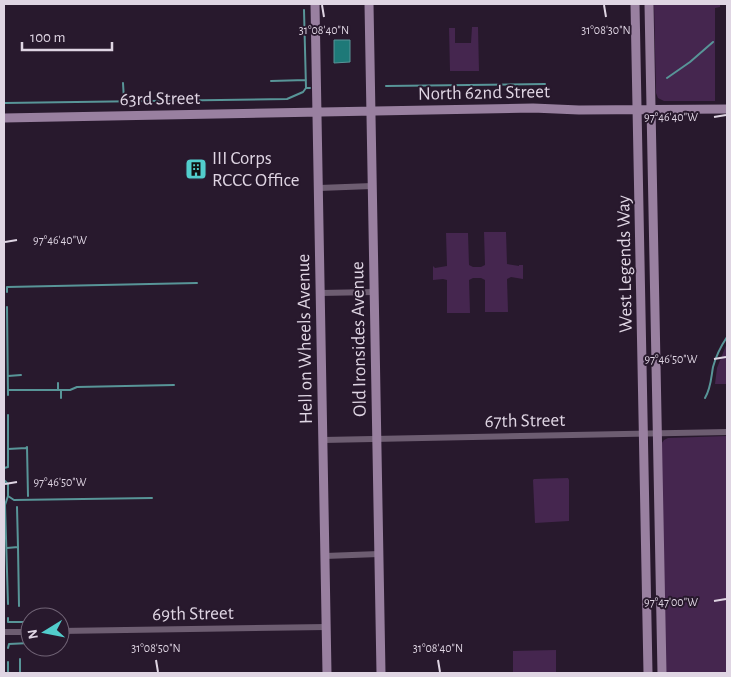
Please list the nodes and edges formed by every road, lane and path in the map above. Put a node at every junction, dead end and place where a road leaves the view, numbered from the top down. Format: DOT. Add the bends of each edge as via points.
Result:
graph roads {
  1 [pos="315,4"];
  2 [pos="369,4"];
  3 [pos="635,4"];
  4 [pos="649,4"];
  5 [pos="727,108"];
  6 [pos="651,109"];
  7 [pos="638,110"];
  8 [pos="371,111"];
  9 [pos="317,113"];
  10 [pos="4,118"];
  11 [pos="372,186"];
  12 [pos="318,188"];
  13 [pos="374,292"];
  14 [pos="320,293"];
  15 [pos="727,432"];
  16 [pos="657,433"];
  17 [pos="644,434"];
  18 [pos="323,440"];
  19 [pos="377,440"];
  20 [pos="379,554"];
  21 [pos="325,556"];
  22 [pos="326,627"];
  23 [pos="4,632"];
  24 [pos="20,632"];
  25 [pos="70,632"];
  26 [pos="327,673"];
  27 [pos="381,673"];
  28 [pos="648,673"];
  29 [pos="662,673"];
  1 -- 9 [label="street, Hell on Wheels Avenue"];
  2 -- 8 [label="street, Old Ironsides Avenue"];
  3 -- 7 [label="street, West Legends Way"];
  4 -- 6 [label="street, West Legends Way"];
  5 -- 6 [label="street, North 62nd Street"];
  6 -- 7 [label="street, North 62nd Street"];
  6 -- 16 [label="street, West Legends Way"];
  7 -- 8 [label="street, North 62nd Street"];
  7 -- 17 [label="street, West Legends Way"];
  8 -- 9 [label="street, North 62nd Street"];
  8 -- 11 [label="street, Old Ironsides Avenue"];
  9 -- 10 [label="street, 63rd Street"];
  9 -- 12 [label="street, Hell on Wheels Avenue"];
  11 -- 12 [label="street"];
  11 -- 13 [label="street, Old Ironsides Avenue"];
  12 -- 14 [label="street, Hell on Wheels Avenue"];
  13 -- 14 [label="street"];
  13 -- 19 [label="street, Old Ironsides Avenue"];
  14 -- 18 [label="street, Hell on Wheels Avenue"];
  15 -- 16 [label="street, 67th Street"];
  16 -- 17 [label="street, 67th Street"];
  16 -- 29 [label="street, West Legends Way"];
  17 -- 19 [label="street, 67th Street"];
  17 -- 28 [label="street, West Legends Way"];
  18 -- 19 [label="street, 67th Street"];
  18 -- 21 [label="street, Hell on Wheels Avenue"];
  19 -- 20 [label="street, Old Ironsides Avenue"];
  20 -- 21 [label="street"];
  20 -- 27 [label="street, Old Ironsides Avenue"];
  21 -- 22 [label="street, Hell on Wheels Avenue"];
  22 -- 25 [label="street, 69th Street"];
  22 -- 26 [label="street, Hell on Wheels Avenue"];
  23 -- 24 [label="street"];
}
